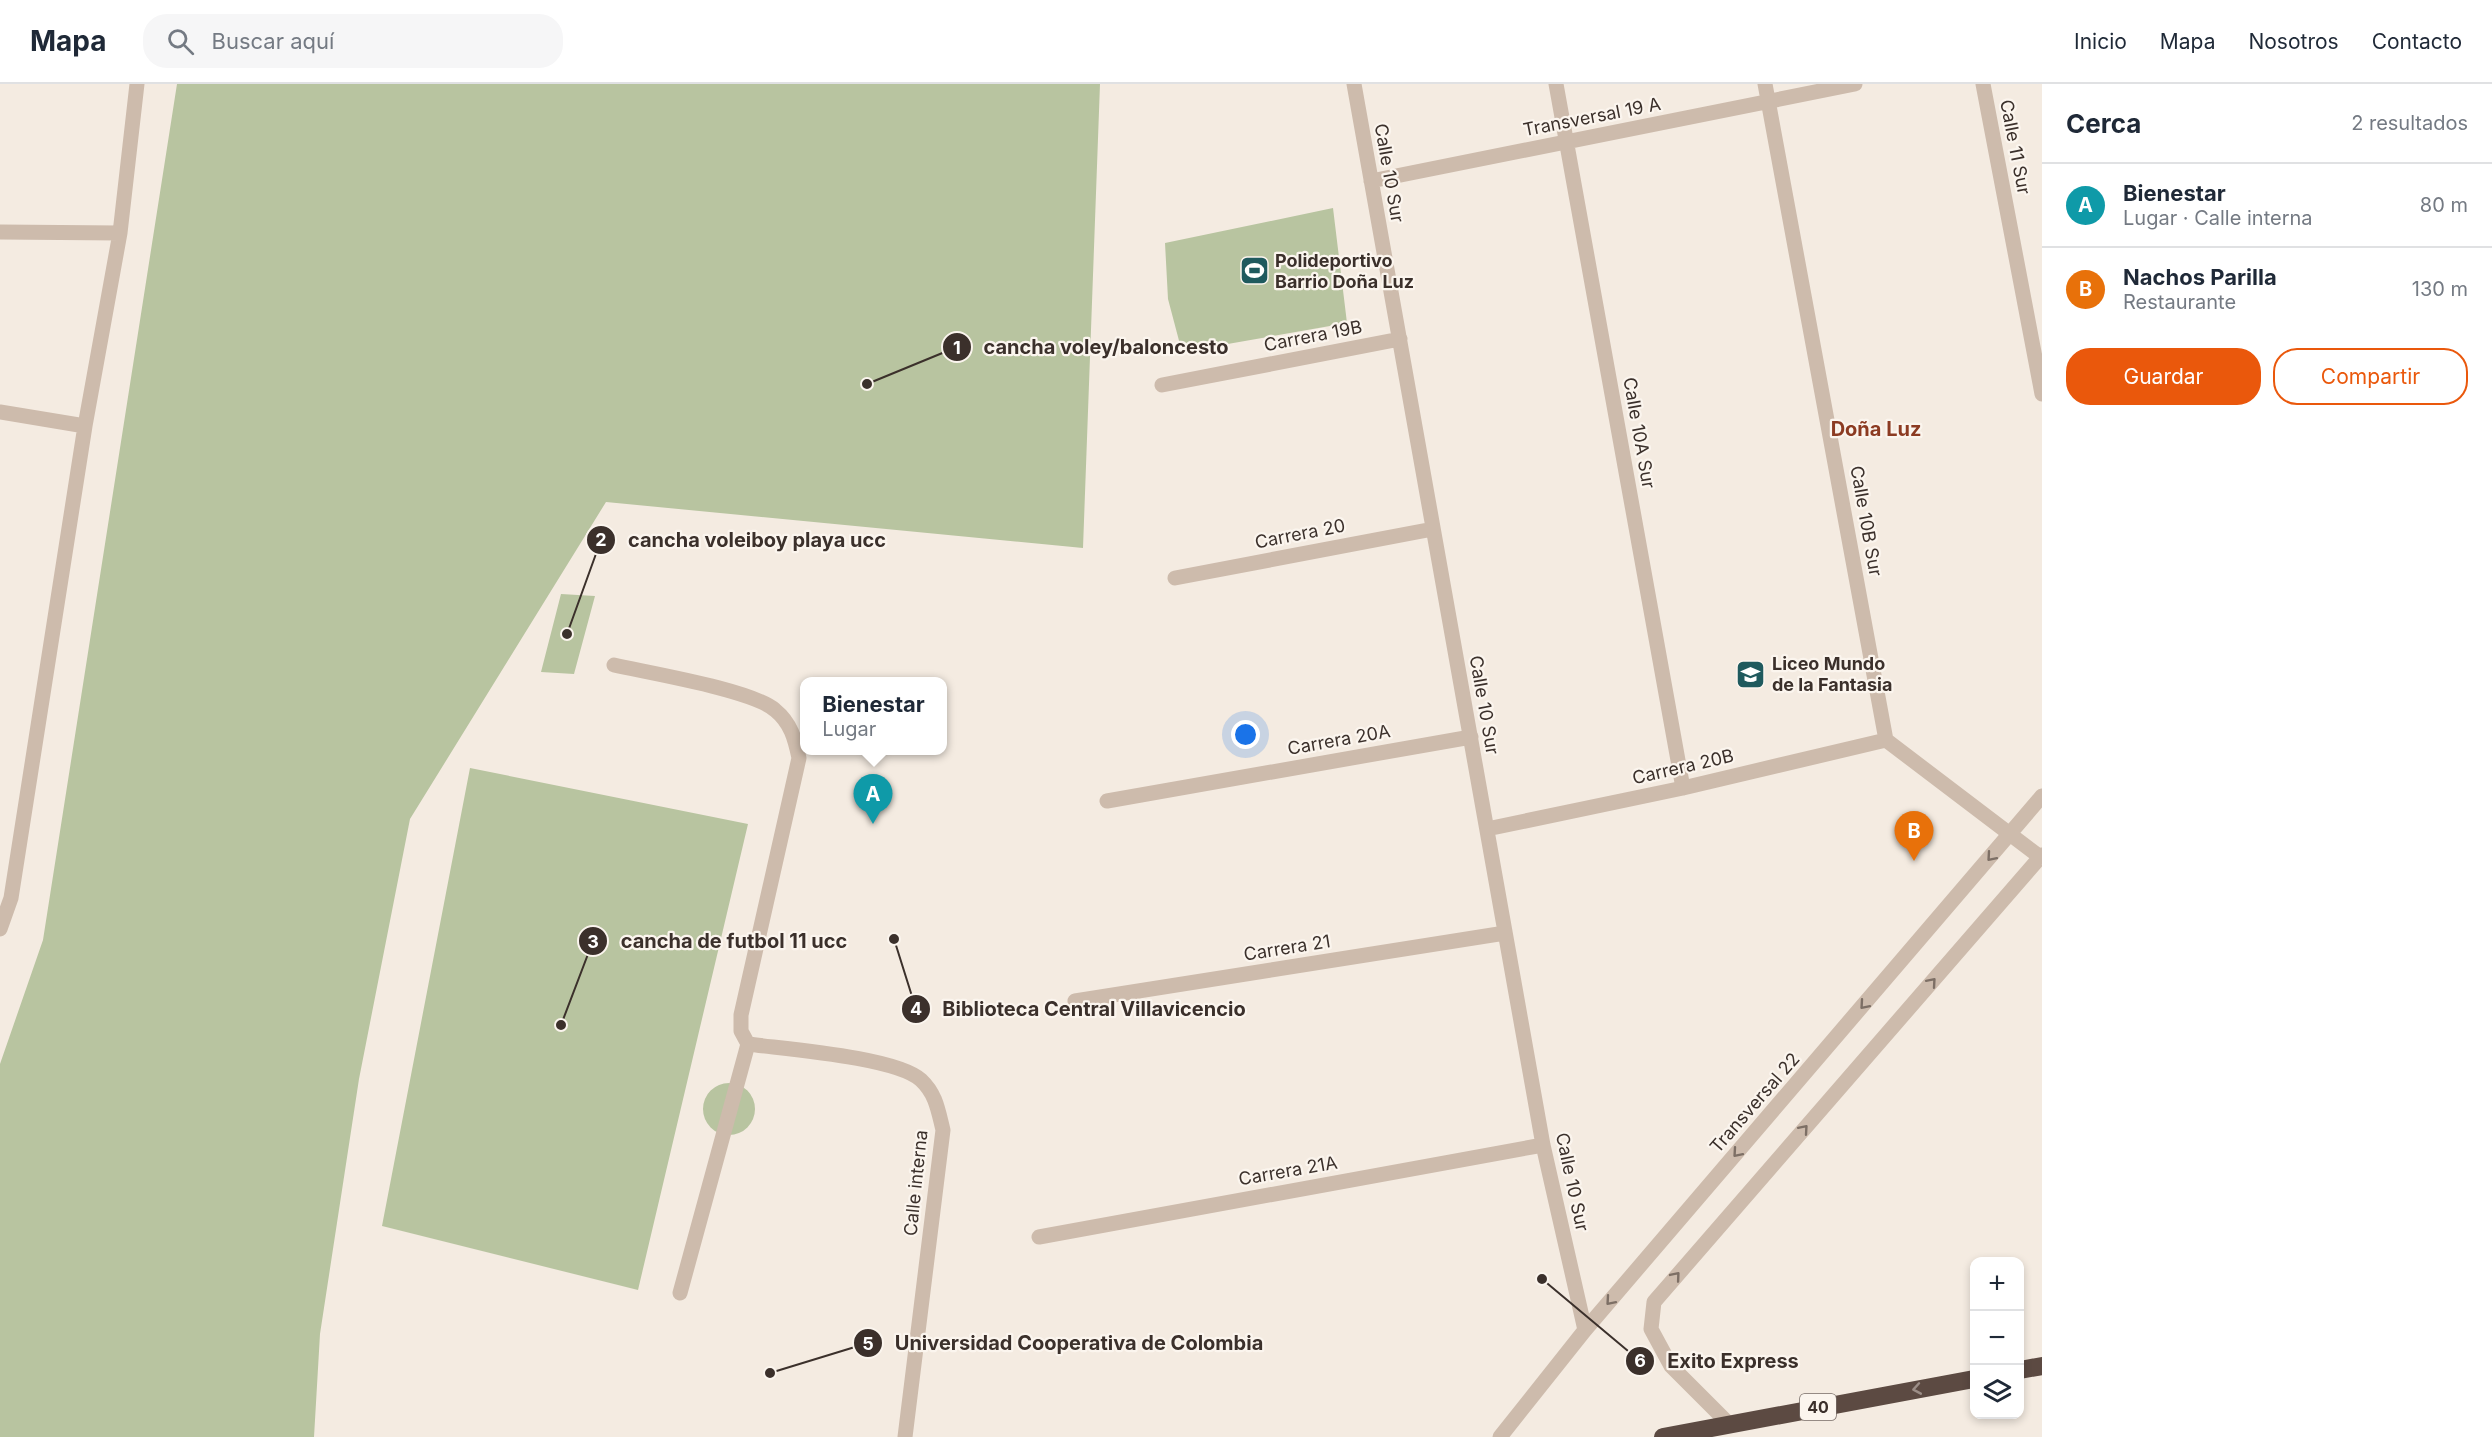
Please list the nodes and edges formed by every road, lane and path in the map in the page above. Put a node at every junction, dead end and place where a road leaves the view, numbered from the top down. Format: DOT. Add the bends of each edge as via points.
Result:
graph roads {
  1 [pos="136,84"];
  2 [pos="1354,84"];
  3 [pos="1557,84"];
  4 [pos="1765,84"];
  5 [pos="1855,84"];
  6 [pos="1983,84"];
  7 [pos="1768,101"];
  8 [pos="1567,142"];
  9 [pos="1371,181"];
  10 [pos="0,232"];
  11 [pos="120,233"];
  12 [pos="1400,339"];
  13 [pos="2039,360"];
  14 [pos="1162,385"];
  15 [pos="2042,394"];
  16 [pos="0,412"];
  17 [pos="85,426"];
  18 [pos="1433,529"];
  19 [pos="1174,578"];
  20 [pos="614,665"];
  21 [pos="1471,737"];
  22 [pos="1886,740"];
  23 [pos="1683,788"];
  24 [pos="2042,796"];
  25 [pos="1107,801"];
  26 [pos="1487,829"];
  27 [pos="2010,836"];
  28 [pos="2041,856"];
  29 [pos="0,929"];
  30 [pos="1505,933"];
  31 [pos="1075,1001"];
  32 [pos="748,1044"];
  33 [pos="1543,1144"];
  34 [pos="1039,1237"];
  35 [pos="680,1293"];
  36 [pos="1585,1330"];
  37 [pos="2042,1366"];
  38 [pos="2024,1369"];
  39 [pos="1970,1380"];
  40 [pos="1728,1423"];
  41 [pos="905,1437"];
  42 [pos="1500,1437"];
  43 [pos="1663,1437"];
  1 -- 11 [label="street"];
  2 -- 9 [label="street, Calle 10 Sur"];
  3 -- 8 [label="street, Calle 10A Sur"];
  4 -- 7 [label="street, Calle 10B Sur"];
  5 -- 7 [label="street, Transversal 19 A"];
  6 -- 13 [label="street, Calle 11 Sur"];
  7 -- 8 [label="street, Transversal 19 A"];
  7 -- 22 [label="street, Calle 10B Sur"];
  8 -- 9 [label="street, Transversal 19 A"];
  8 -- 23 [label="street, Calle 10A Sur"];
  9 -- 12 [label="street, Calle 10 Sur"];
  10 -- 11 [label="street"];
  11 -- 17 [label="street"];
  12 -- 14 [label="street, Carrera 19B"];
  12 -- 18 [label="street, Calle 10 Sur"];
  13 -- 15 [label="street, Calle 11 Sur"];
  16 -- 17 [label="street"];
  17 -- 29 [label="street" via="11,898"];
  18 -- 19 [label="street, Carrera 20"];
  18 -- 21 [label="street, Calle 10 Sur"];
  20 -- 32 [label="street" via="751,697 774,709 792,730 799,758 741,1016 741,1031"];
  21 -- 25 [label="street, Carrera 20A"];
  21 -- 26 [label="street, Calle 10 Sur"];
  22 -- 23 [label="street, Carrera 20B"];
  22 -- 27 [label="street"];
  23 -- 26 [label="street, Carrera 20B"];
  24 -- 27 [label="street, Transversal 22"];
  26 -- 30 [label="street, Calle 10 Sur"];
  27 -- 28 [label="street"];
  27 -- 36 [label="street, Transversal 22, one-way"];
  40 -- 28 [label="street, one-way" via="1671,1366 1651,1329 1654,1302"];
  30 -- 31 [label="street, Carrera 21"];
  30 -- 33 [label="street, Calle 10 Sur"];
  32 -- 35 [label="street"];
  32 -- 41 [label="street, Calle interna" via="891,1065 919,1078 935,1097 943,1130"];
  33 -- 34 [label="street, Carrera 21A"];
  33 -- 36 [label="street, Calle 10 Sur"];
  36 -- 42 [label="street, Transversal 22"];
  37 -- 38 [label="highway"];
  39 -- 40 [label="highway, 40, one-way"];
  40 -- 43 [label="highway, 40"];
}
